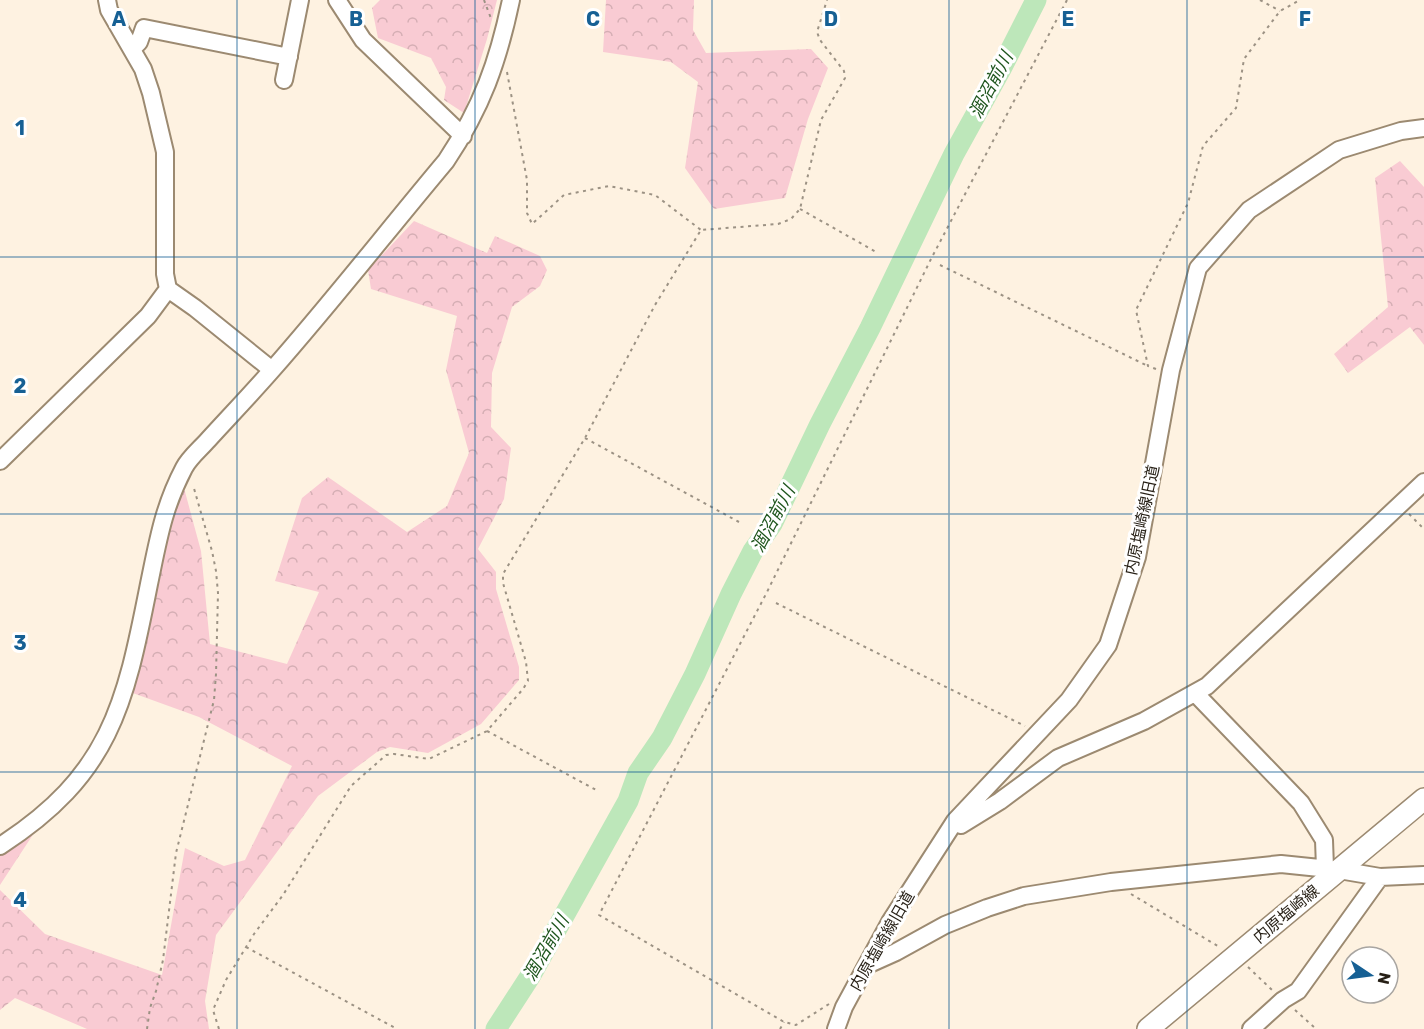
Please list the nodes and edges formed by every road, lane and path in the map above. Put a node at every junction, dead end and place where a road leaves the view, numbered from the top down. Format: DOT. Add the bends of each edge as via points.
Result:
graph roads {
  1 [pos="107,0"];
  2 [pos="300,0"];
  3 [pos="337,0"];
  4 [pos="511,0"];
  5 [pos="827,0"];
  6 [pos="1067,0"];
  7 [pos="1260,0"];
  8 [pos="1300,0"];
  9 [pos="1280,11"];
  10 [pos="502,44"];
  11 [pos="132,49"];
  12 [pos="289,57"];
  13 [pos="284,80"];
  14 [pos="1424,128"];
  15 [pos="463,135"];
  16 [pos="800,209"];
  17 [pos="701,230"];
  18 [pos="878,253"];
  19 [pos="940,265"];
  20 [pos="168,289"];
  21 [pos="1148,366"];
  22 [pos="272,370"];
  23 [pos="1170,375"];
  24 [pos="585,438"];
  25 [pos="0,461"];
  26 [pos="185,465"];
  27 [pos="1424,482"];
  28 [pos="1400,505"];
  29 [pos="739,522"];
  30 [pos="1424,529"];
  31 [pos="776,603"];
  32 [pos="1195,693"];
  33 [pos="487,731"];
  34 [pos="1038,733"];
  35 [pos="598,791"];
  36 [pos="1424,799"];
  37 [pos="942,842"];
  38 [pos="0,846"];
  39 [pos="1332,869"];
  40 [pos="1424,875"];
  41 [pos="1380,877"];
  42 [pos="1111,882"];
  43 [pos="246,947"];
  44 [pos="1235,956"];
  45 [pos="867,965"];
  46 [pos="854,988"];
  47 [pos="784,1022"];
  48 [pos="796,1025"];
  49 [pos="147,1029"];
  50 [pos="219,1029"];
  51 [pos="397,1029"];
  52 [pos="780,1029"];
  53 [pos="793,1029"];
  54 [pos="836,1029"];
  55 [pos="1148,1029"];
  56 [pos="1251,1029"];
  1 -- 11 [label="street"];
  2 -- 12 [label="street"];
  3 -- 15 [label="street" via="363,40"];
  4 -- 10 [label="street"];
  5 -- 16 [label="path" via="817,32 845,78 821,120"];
  6 -- 47 [label="path" via="930,259 772,582 599,915"];
  7 -- 9 [label="path"];
  8 -- 9 [label="path"];
  9 -- 21 [label="path" via="1245,59 1236,108 1203,146 1188,203 1136,310"];
  10 -- 15 [label="street" via="481,104"];
  10 -- 17 [label="path" via="527,180 527,213 532,224 564,195 609,186 655,195"];
  11 -- 12 [label="street" via="144,28"];
  11 -- 20 [label="street" via="151,93 165,152"];
  12 -- 13 [label="street"];
  14 -- 23 [label="street, 内原塩崎線旧道" via="1338,150 1249,210 1198,268"];
  15 -- 22 [label="street" via="446,161"];
  16 -- 17 [label="path" via="791,219 778,224"];
  16 -- 18 [label="path"];
  17 -- 24 [label="path" via="655,305"];
  19 -- 21 [label="path"];
  20 -- 22 [label="street"];
  20 -- 25 [label="street" via="148,316"];
  21 -- 23 [label="path"];
  22 -- 26 [label="street"];
  23 -- 34 [label="street, 内原塩崎線旧道" via="1137,557 1108,645 1069,699"];
  24 -- 29 [label="path"];
  24 -- 33 [label="path" via="503,574 528,681"];
  26 -- 38 [label="street" via="163,517 136,652 120,706 97,756 70,790"];
  26 -- 49 [label="path" via="216,571 216,674 214,700 176,853 163,960"];
  27 -- 28 [label="street"];
  28 -- 30 [label="path"];
  28 -- 32 [label="street"];
  31 -- 34 [label="path"];
  32 -- 37 [label="street" via="1144,721 1058,758 1000,801 967,819"];
  32 -- 39 [label="street" via="1301,803 1323,840"];
  33 -- 35 [label="path"];
  33 -- 43 [label="path" via="429,759 386,755 351,786"];
  34 -- 37 [label="street, 内原塩崎線旧道" via="955,821"];
  36 -- 39 [label="main road, 内原塩崎線"];
  37 -- 45 [label="street, 内原塩崎線旧道"];
  39 -- 41 [label="street"];
  39 -- 42 [label="street" via="1281,864"];
  39 -- 44 [label="main road, 内原塩崎線"];
  40 -- 41 [label="street"];
  41 -- 56 [label="street" via="1298,990"];
  42 -- 44 [label="path"];
  42 -- 45 [label="street" via="1024,896 987,908"];
  43 -- 50 [label="path" via="215,1003 213,1010"];
  43 -- 51 [label="path"];
  44 -- 55 [label="main road, 内原塩崎線"];
  45 -- 46 [label="street, 内原塩崎線旧道"];
  46 -- 48 [label="path"];
  46 -- 54 [label="street, 内原塩崎線旧道"];
  47 -- 48 [label="path"];
  47 -- 52 [label="path"];
  48 -- 53 [label="path"];
}
